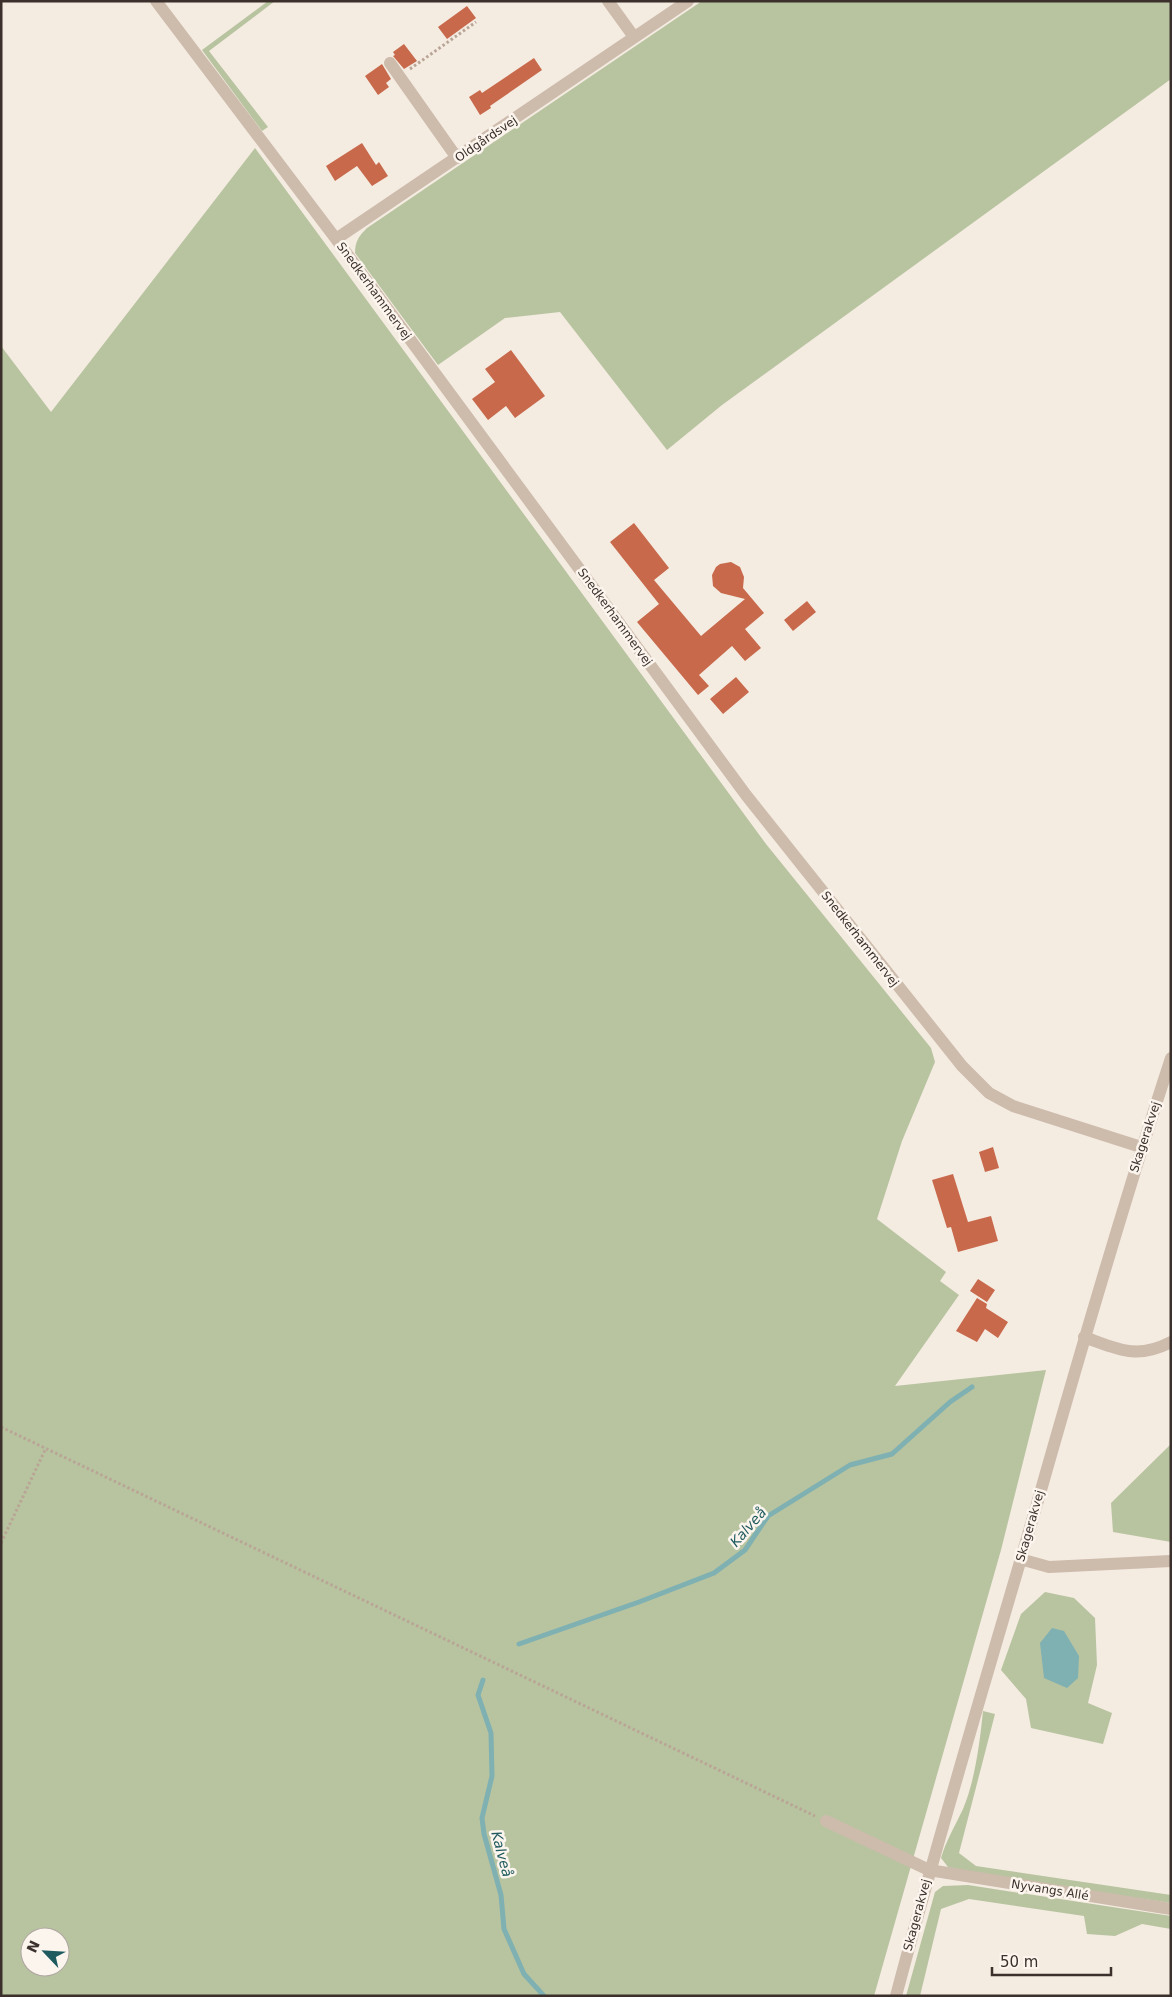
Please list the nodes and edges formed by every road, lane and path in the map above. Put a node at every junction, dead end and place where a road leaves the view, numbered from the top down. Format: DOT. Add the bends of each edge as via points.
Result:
graph roads {
  1 [pos="156,1"];
  2 [pos="608,1"];
  3 [pos="688,1"];
  4 [pos="476,22"];
  5 [pos="634,37"];
  6 [pos="390,63"];
  7 [pos="400,77"];
  8 [pos="457,158"];
  9 [pos="336,239"];
  10 [pos="1171,1058"];
  11 [pos="1141,1147"];
  12 [pos="1084,1337"];
  13 [pos="1171,1342"];
  14 [pos="1,1427"];
  15 [pos="46,1448"];
  16 [pos="1,1543"];
  17 [pos="1020,1559"];
  18 [pos="1171,1561"];
  19 [pos="826,1821"];
  20 [pos="929,1870"];
  21 [pos="1171,1909"];
  22 [pos="896,1996"];
  1 -- 9 [label="street, Snedkerhammervej"];
  2 -- 5 [label="street"];
  3 -- 5 [label="street, Oldgårdsvej"];
  4 -- 7 [label="path"];
  5 -- 8 [label="street, Oldgårdsvej"];
  6 -- 7 [label="street"];
  7 -- 8 [label="street"];
  8 -- 9 [label="street, Oldgårdsvej"];
  9 -- 11 [label="street, Snedkerhammervej" via="746,795 962,1066 990,1093 1013,1106"];
  10 -- 11 [label="street, Skagerakvej"];
  11 -- 12 [label="street, Skagerakvej"];
  12 -- 13 [label="street" via="1140,1353"];
  12 -- 17 [label="street, Skagerakvej"];
  14 -- 15 [label="path"];
  15 -- 16 [label="path"];
  15 -- 19 [label="path"];
  17 -- 18 [label="street" via="1049,1567"];
  17 -- 20 [label="street, Skagerakvej"];
  19 -- 20 [label="street, Nyvangs Allé"];
  20 -- 21 [label="street, Nyvangs Allé"];
  20 -- 22 [label="street, Skagerakvej"];
}
